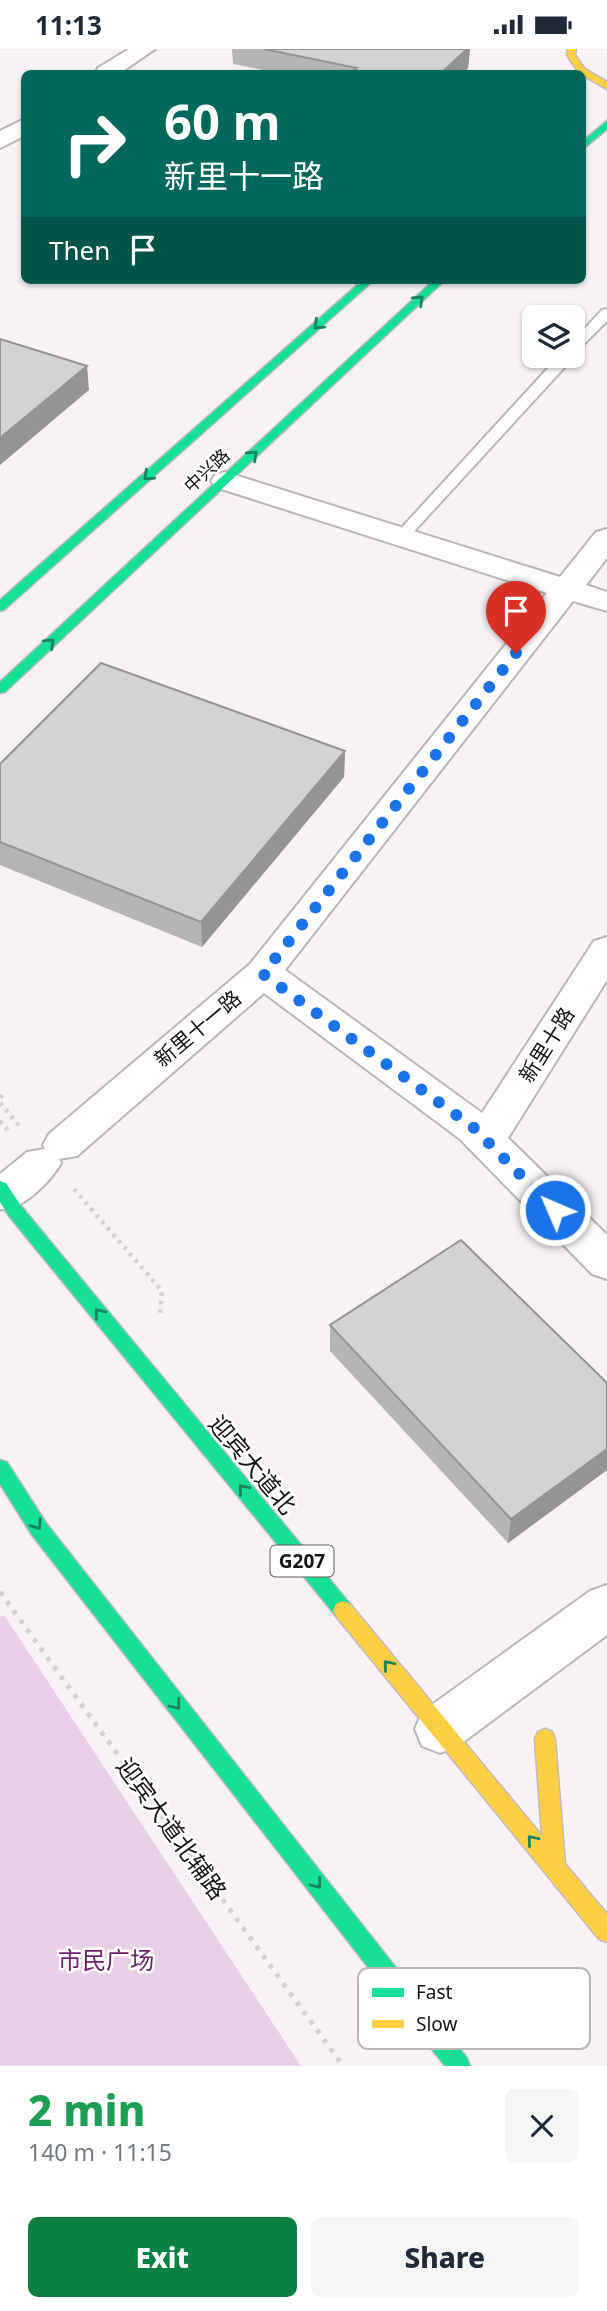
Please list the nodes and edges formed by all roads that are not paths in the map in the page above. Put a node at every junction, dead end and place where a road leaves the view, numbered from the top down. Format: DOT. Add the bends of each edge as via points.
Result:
graph roads {
  1 [pos="144,49"];
  2 [pos="572,49"];
  3 [pos="111,70"];
  4 [pos="581,70"];
  5 [pos="586,73"];
  6 [pos="607,86"];
  7 [pos="607,124"];
  8 [pos="21,128"];
  9 [pos="0,141"];
  10 [pos="586,143"];
  11 [pos="364,284"];
  12 [pos="436,284"];
  13 [pos="607,313"];
  14 [pos="585,337"];
  15 [pos="556,368"];
  16 [pos="225,481"];
  17 [pos="401,537"];
  18 [pos="607,538"];
  19 [pos="567,589"];
  20 [pos="607,601"];
  21 [pos="0,607"];
  22 [pos="0,689"];
  23 [pos="607,950"];
  24 [pos="263,974"];
  25 [pos="486,1140"];
  26 [pos="2,1191"];
  27 [pos="607,1262"];
  28 [pos="0,1468"];
  29 [pos="607,1607"];
  30 [pos="440,1729"];
  31 [pos="545,1739"];
  32 [pos="555,1868"];
  33 [pos="607,1931"];
  34 [pos="382,1968"];
  35 [pos="446,2049"];
  36 [pos="459,2066"];
  1 -- 3 [label="street"];
  2 -- 4 [label="main road"];
  5 -- 6 [label="main road"];
  7 -- 10 [label="main road"];
  8 -- 9 [label="street"];
  11 -- 21 [label="main road, 中兴路, one-way"];
  16 -- 12 [label="main road, 中兴路, one-way"];
  13 -- 14 [label="lane"];
  15 -- 17 [label="lane"];
  16 -- 17 [label="street"];
  22 -- 16 [label="main road, 中兴路, one-way"];
  17 -- 19 [label="street"];
  18 -- 19 [label="street, 新里十一路"];
  19 -- 20 [label="street"];
  19 -- 24 [label="street, 新里十一路"];
  23 -- 25 [label="street, 新里十路"];
  24 -- 25 [label="street"];
  24 -- 26 [label="street, 新里十一路" via="51,1157"];
  25 -- 27 [label="street"];
  30 -- 26 [label="main road, 迎宾大道北 / G207, one-way"];
  28 -- 34 [label="main road, one-way" via="38,1529"];
  29 -- 30 [label="street"];
  32 -- 30 [label="main road, 迎宾大道北 / G207, one-way"];
  31 -- 32 [label="main road"];
  32 -- 33 [label="main road, 迎宾大道北 / G207"];
  35 -- 36 [label="main road, one-way"];
}
